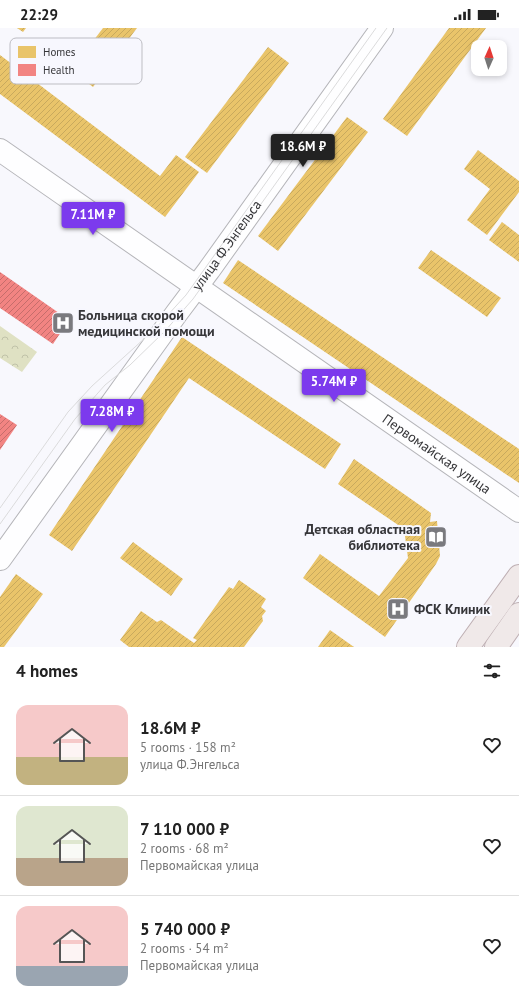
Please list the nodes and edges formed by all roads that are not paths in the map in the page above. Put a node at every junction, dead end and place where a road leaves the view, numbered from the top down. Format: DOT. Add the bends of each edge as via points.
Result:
graph roads {
  1 [pos="382,28"];
  2 [pos="0,150"];
  3 [pos="197,287"];
  4 [pos="519,511"];
  5 [pos="0,560"];
  6 [pos="519,576"];
  7 [pos="519,614"];
  8 [pos="468,647"];
  9 [pos="496,647"];
  1 -- 3 [label="street, улица Ф.Энгельса"];
  2 -- 3 [label="street, Первомайская улица"];
  3 -- 4 [label="street, Первомайская улица"];
  3 -- 5 [label="street, улица Ф.Энгельса"];
  6 -- 8 [label="main road"];
  7 -- 9 [label="main road"];
}
